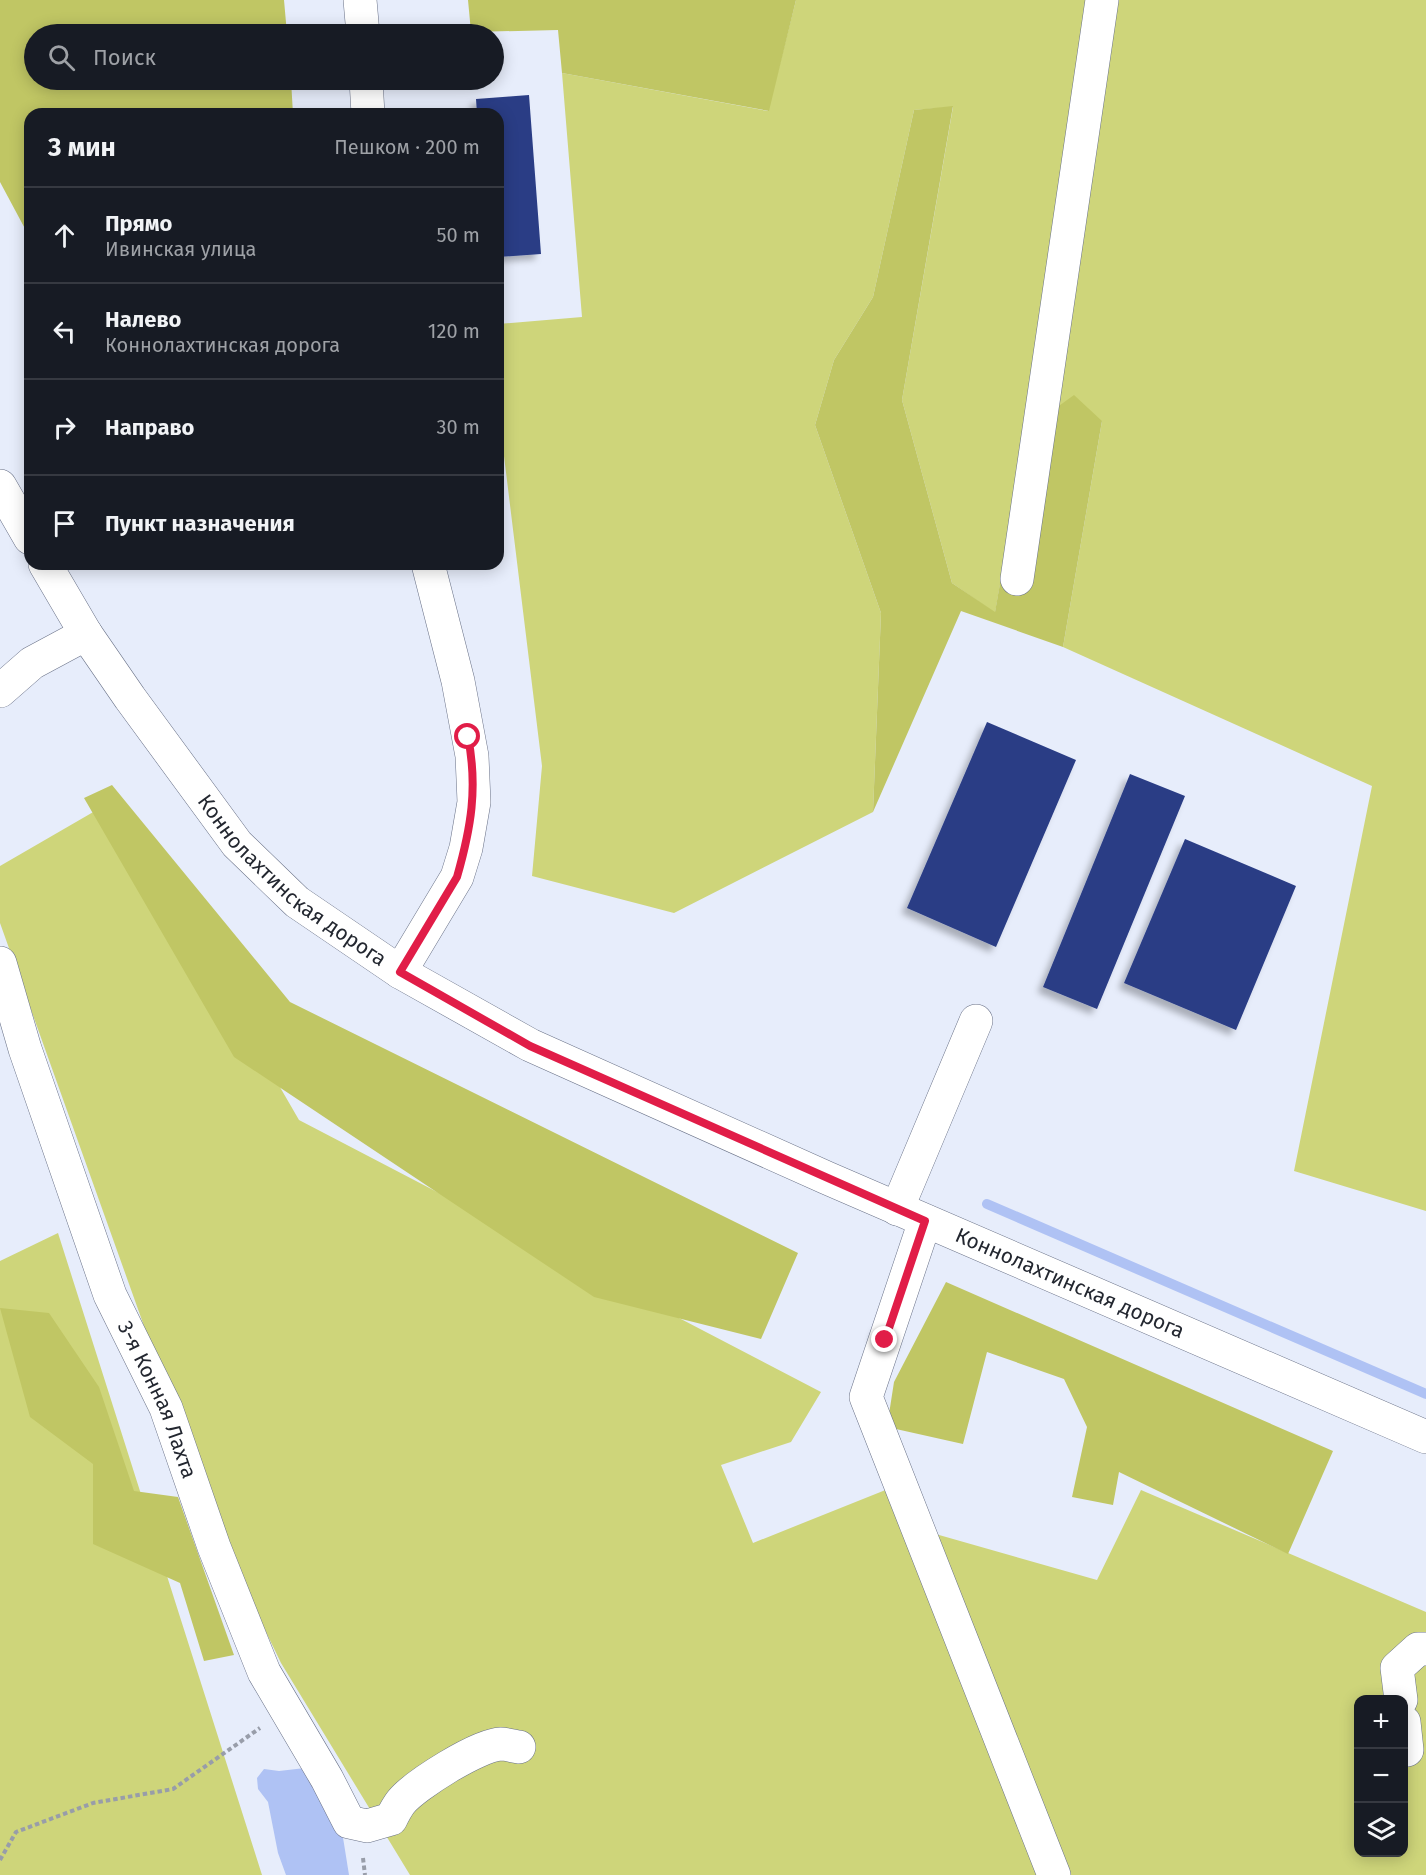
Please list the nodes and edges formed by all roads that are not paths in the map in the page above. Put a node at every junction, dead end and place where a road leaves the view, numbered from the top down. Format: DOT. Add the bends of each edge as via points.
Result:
graph roads {
  1 [pos="360,0"];
  2 [pos="1102,0"];
  3 [pos="362,24"];
  4 [pos="367,90"];
  5 [pos="368,108"];
  6 [pos="0,486"];
  7 [pos="24,528"];
  8 [pos="49,570"];
  9 [pos="430,570"];
  10 [pos="1017,579"];
  11 [pos="86,634"];
  12 [pos="0,691"];
  13 [pos="0,963"];
  14 [pos="400,972"];
  15 [pos="976,1021"];
  16 [pos="911,1215"];
  17 [pos="1426,1437"];
  18 [pos="1426,1649"];
  19 [pos="1400,1695"];
  20 [pos="519,1747"];
  21 [pos="1054,1875"];
  1 -- 3 [label="main road"];
  2 -- 10 [label="main road"];
  4 -- 5 [label="main road"];
  6 -- 7 [label="main road"];
  8 -- 11 [label="main road, Коннолахтинская дорога"];
  9 -- 14 [label="main road" via="458,681 472,756 474,802 457,877"];
  11 -- 12 [label="main road" via="32,663"];
  11 -- 14 [label="main road, Коннолахтинская дорога" via="237,844 297,902"];
  13 -- 20 [label="main road, 3-я Конная Лахта" via="25,1049 110,1295 166,1408 214,1546 264,1672 349,1822 367,1826 391,1819 401,1802 456,1761 501,1744"];
  14 -- 16 [label="main road, Коннолахтинская дорога" via="530,1046"];
  15 -- 16 [label="main road"];
  16 -- 17 [label="main road, Коннолахтинская дорога"];
  16 -- 21 [label="main road" via="866,1397"];
  18 -- 19 [label="main road" via="1418,1649 1397,1668"];
}
